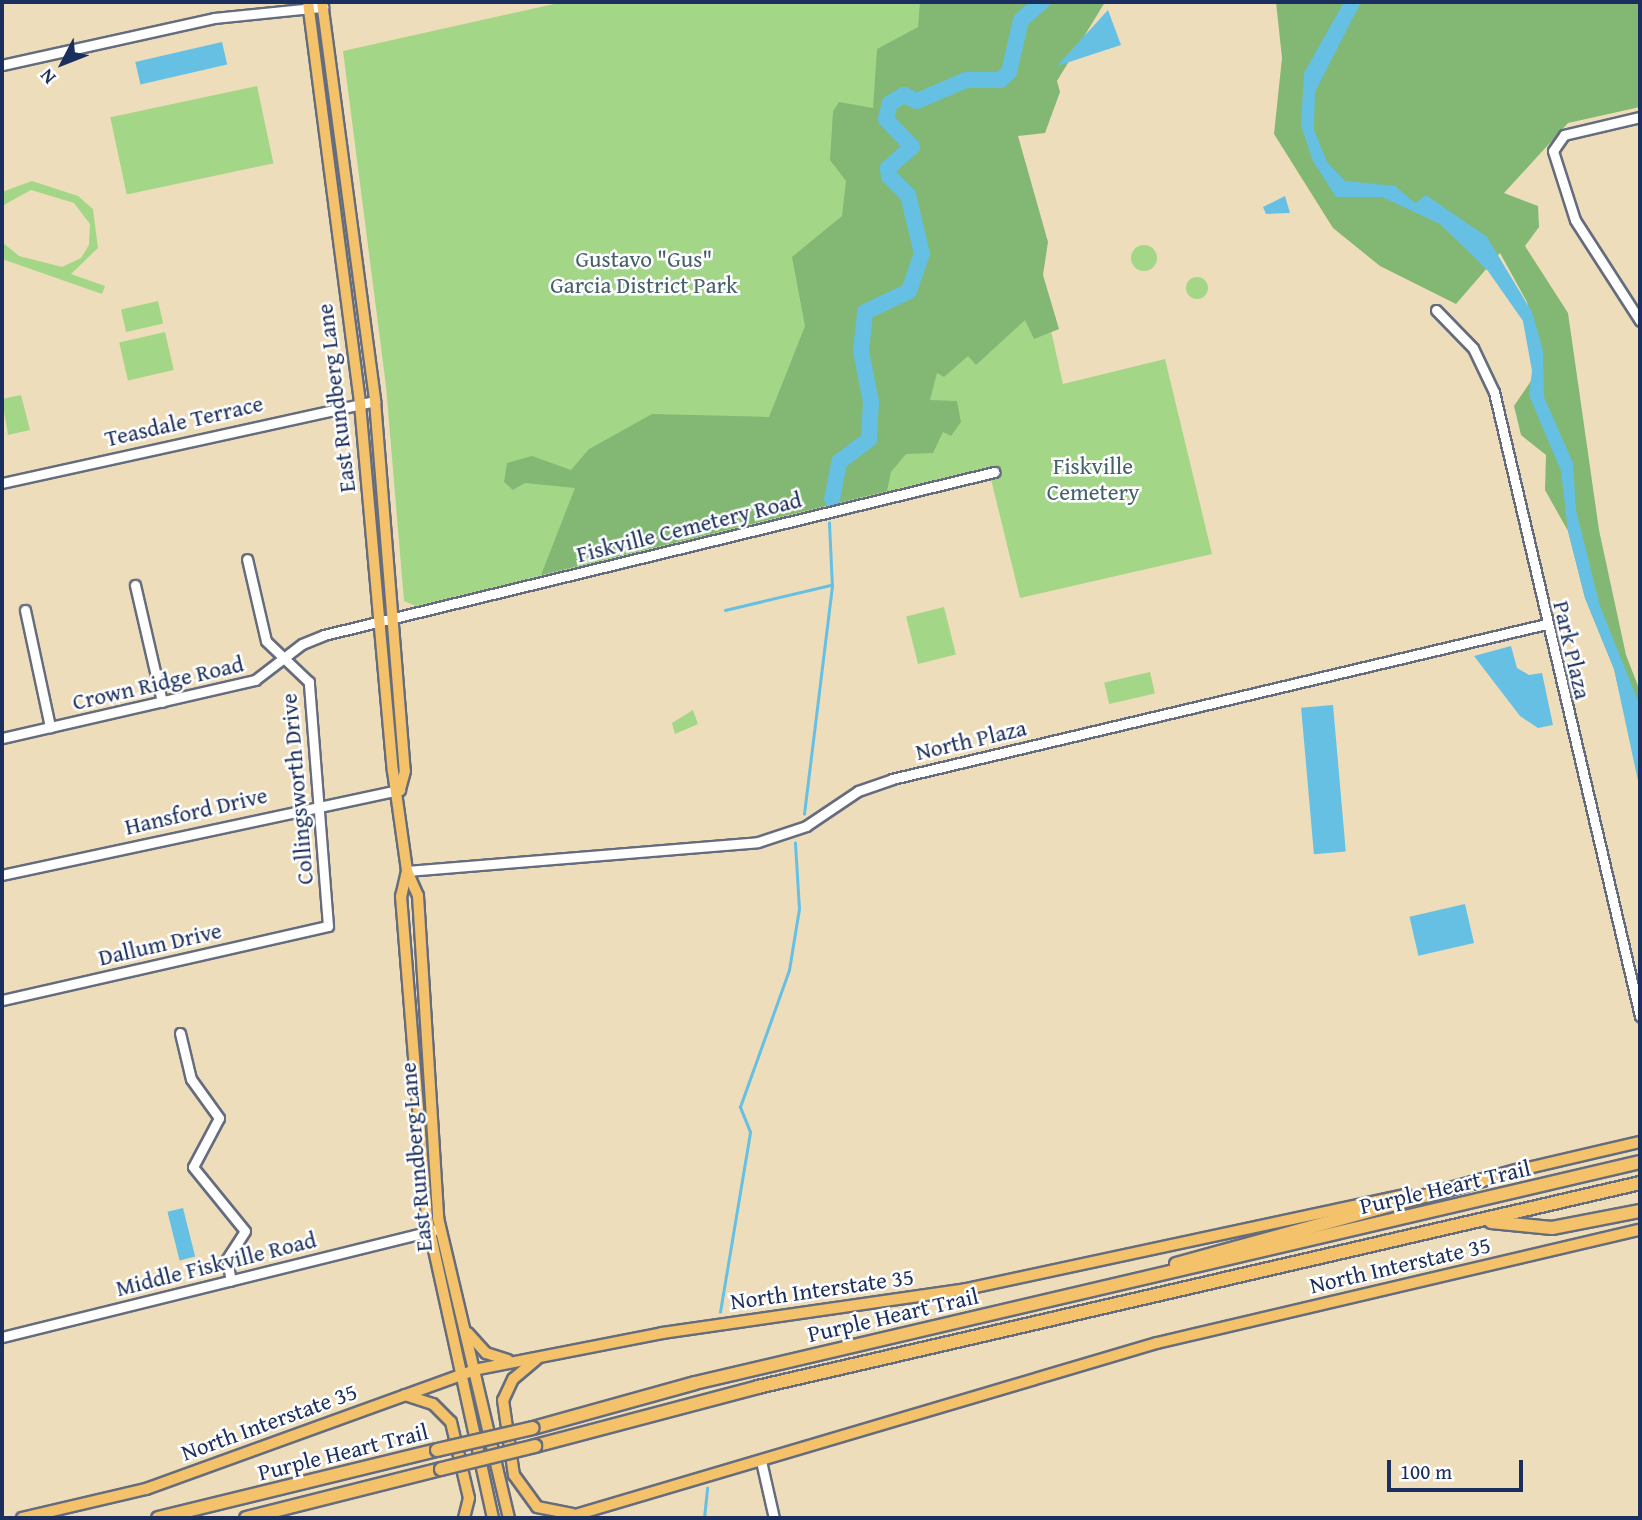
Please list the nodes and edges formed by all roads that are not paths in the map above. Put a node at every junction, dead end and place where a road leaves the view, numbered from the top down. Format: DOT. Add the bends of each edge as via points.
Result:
graph roads {
  1 [pos="323,4"];
  2 [pos="308,5"];
  3 [pos="2,65"];
  4 [pos="1640,117"];
  5 [pos="350,212"];
  6 [pos="335,214"];
  7 [pos="1436,310"];
  8 [pos="363,314"];
  9 [pos="1640,321"];
  10 [pos="350,329"];
  11 [pos="375,401"];
  12 [pos="360,404"];
  13 [pos="994,472"];
  14 [pos="2,483"];
  15 [pos="247,559"];
  16 [pos="135,585"];
  17 [pos="24,610"];
  18 [pos="393,621"];
  19 [pos="380,623"];
  20 [pos="1546,624"];
  21 [pos="283,660"];
  22 [pos="162,702"];
  23 [pos="50,727"];
  24 [pos="2,738"];
  25 [pos="400,790"];
  26 [pos="319,804"];
  27 [pos="407,871"];
  28 [pos="2,875"];
  29 [pos="328,926"];
  30 [pos="2,1000"];
  31 [pos="1640,1016"];
  32 [pos="180,1033"];
  33 [pos="1640,1143"];
  34 [pos="1640,1162"];
  35 [pos="1519,1170"];
  36 [pos="1640,1183"];
  37 [pos="1640,1211"];
  38 [pos="1480,1221"];
  39 [pos="435,1230"];
  40 [pos="1640,1230"];
  41 [pos="1136,1280"];
  42 [pos="231,1281"];
  43 [pos="466,1331"];
  44 [pos="2,1337"];
  45 [pos="539,1358"];
  46 [pos="514,1361"];
  47 [pos="474,1370"];
  48 [pos="461,1374"];
  49 [pos="405,1395"];
  50 [pos="761,1461"];
  51 [pos="570,1516"];
  52 [pos="22,1518"];
  53 [pos="158,1518"];
  54 [pos="246,1518"];
  55 [pos="464,1518"];
  56 [pos="493,1518"];
  57 [pos="509,1518"];
  58 [pos="774,1518"];
  1 -- 2 [label="street"];
  1 -- 5 [label="main road, East Rundberg Lane"];
  2 -- 3 [label="street" via="214,18"];
  2 -- 6 [label="main road, East Rundberg Lane"];
  4 -- 9 [label="street" via="1556,141 1554,160 1575,220"];
  5 -- 6 [label="main road"];
  5 -- 8 [label="main road, East Rundberg Lane"];
  6 -- 10 [label="main road, East Rundberg Lane"];
  7 -- 20 [label="street, Park Plaza" via="1473,348 1494,392"];
  8 -- 10 [label="main road"];
  8 -- 11 [label="main road, East Rundberg Lane"];
  10 -- 12 [label="main road, East Rundberg Lane"];
  11 -- 12 [label="street, Teasdale Terrace"];
  11 -- 18 [label="main road, East Rundberg Lane"];
  12 -- 14 [label="street, Teasdale Terrace"];
  12 -- 19 [label="main road, East Rundberg Lane"];
  13 -- 18 [label="street, Fiskville Cemetery Road"];
  15 -- 21 [label="street, Collingsworth Drive" via="266,641"];
  16 -- 22 [label="street"];
  17 -- 23 [label="street"];
  18 -- 19 [label="street, Crown Ridge Road"];
  18 -- 25 [label="main road, East Rundberg Lane" via="405,771"];
  19 -- 21 [label="street, Crown Ridge Road" via="310,639"];
  19 -- 25 [label="main road, East Rundberg Lane" via="393,771"];
  20 -- 27 [label="street, North Plaza" via="892,779 858,791 806,826 758,842"];
  20 -- 31 [label="street, Park Plaza"];
  21 -- 22 [label="street, Crown Ridge Road" via="256,680"];
  21 -- 26 [label="street, Collingsworth Drive" via="309,682"];
  22 -- 23 [label="street, Crown Ridge Road"];
  23 -- 24 [label="street, Crown Ridge Road"];
  25 -- 26 [label="street, Hansford Drive"];
  25 -- 27 [label="main road, East Rundberg Lane"];
  26 -- 28 [label="street, Hansford Drive"];
  26 -- 29 [label="street, Collingsworth Drive"];
  27 -- 39 [label="main road, East Rundberg Lane" via="401,896"];
  27 -- 39 [label="main road, East Rundberg Lane" via="418,896 422,937"];
  29 -- 30 [label="street, Dallum Drive"];
  32 -- 42 [label="street" via="191,1079 219,1118 193,1167 245,1231 227,1259"];
  33 -- 35 [label="main road, North Interstate 35"];
  34 -- 41 [label="highway, Purple Heart Trail"];
  35 -- 41 [label="highway" via="1188,1259"];
  35 -- 45 [label="main road, North Interstate 35" via="966,1289 662,1333"];
  36 -- 38 [label="highway, Purple Heart Trail"];
  37 -- 38 [label="highway" via="1552,1228"];
  38 -- 54 [label="highway, Purple Heart Trail, bridge" via="758,1387"];
  39 -- 42 [label="street, Middle Fiskville Road"];
  39 -- 43 [label="main road, East Rundberg Lane"];
  39 -- 48 [label="main road, East Rundberg Lane"];
  40 -- 50 [label="main road, North Interstate 35" via="1157,1343"];
  41 -- 53 [label="highway, Purple Heart Trail, bridge"];
  42 -- 44 [label="street, Middle Fiskville Road"];
  43 -- 46 [label="main road" via="486,1353"];
  43 -- 47 [label="main road, East Rundberg Lane"];
  45 -- 46 [label="main road, North Interstate 35"];
  45 -- 51 [label="main road" via="513,1379 503,1400 514,1475 537,1507"];
  46 -- 47 [label="main road, North Interstate 35"];
  47 -- 48 [label="main road, North Interstate 35"];
  47 -- 57 [label="main road, East Rundberg Lane"];
  48 -- 49 [label="main road, North Interstate 35"];
  48 -- 56 [label="main road, East Rundberg Lane"];
  49 -- 52 [label="main road, North Interstate 35" via="146,1489"];
  49 -- 55 [label="main road" via="433,1404 451,1422 469,1498"];
  50 -- 51 [label="main road, North Interstate 35"];
  50 -- 58 [label="street"];
}
